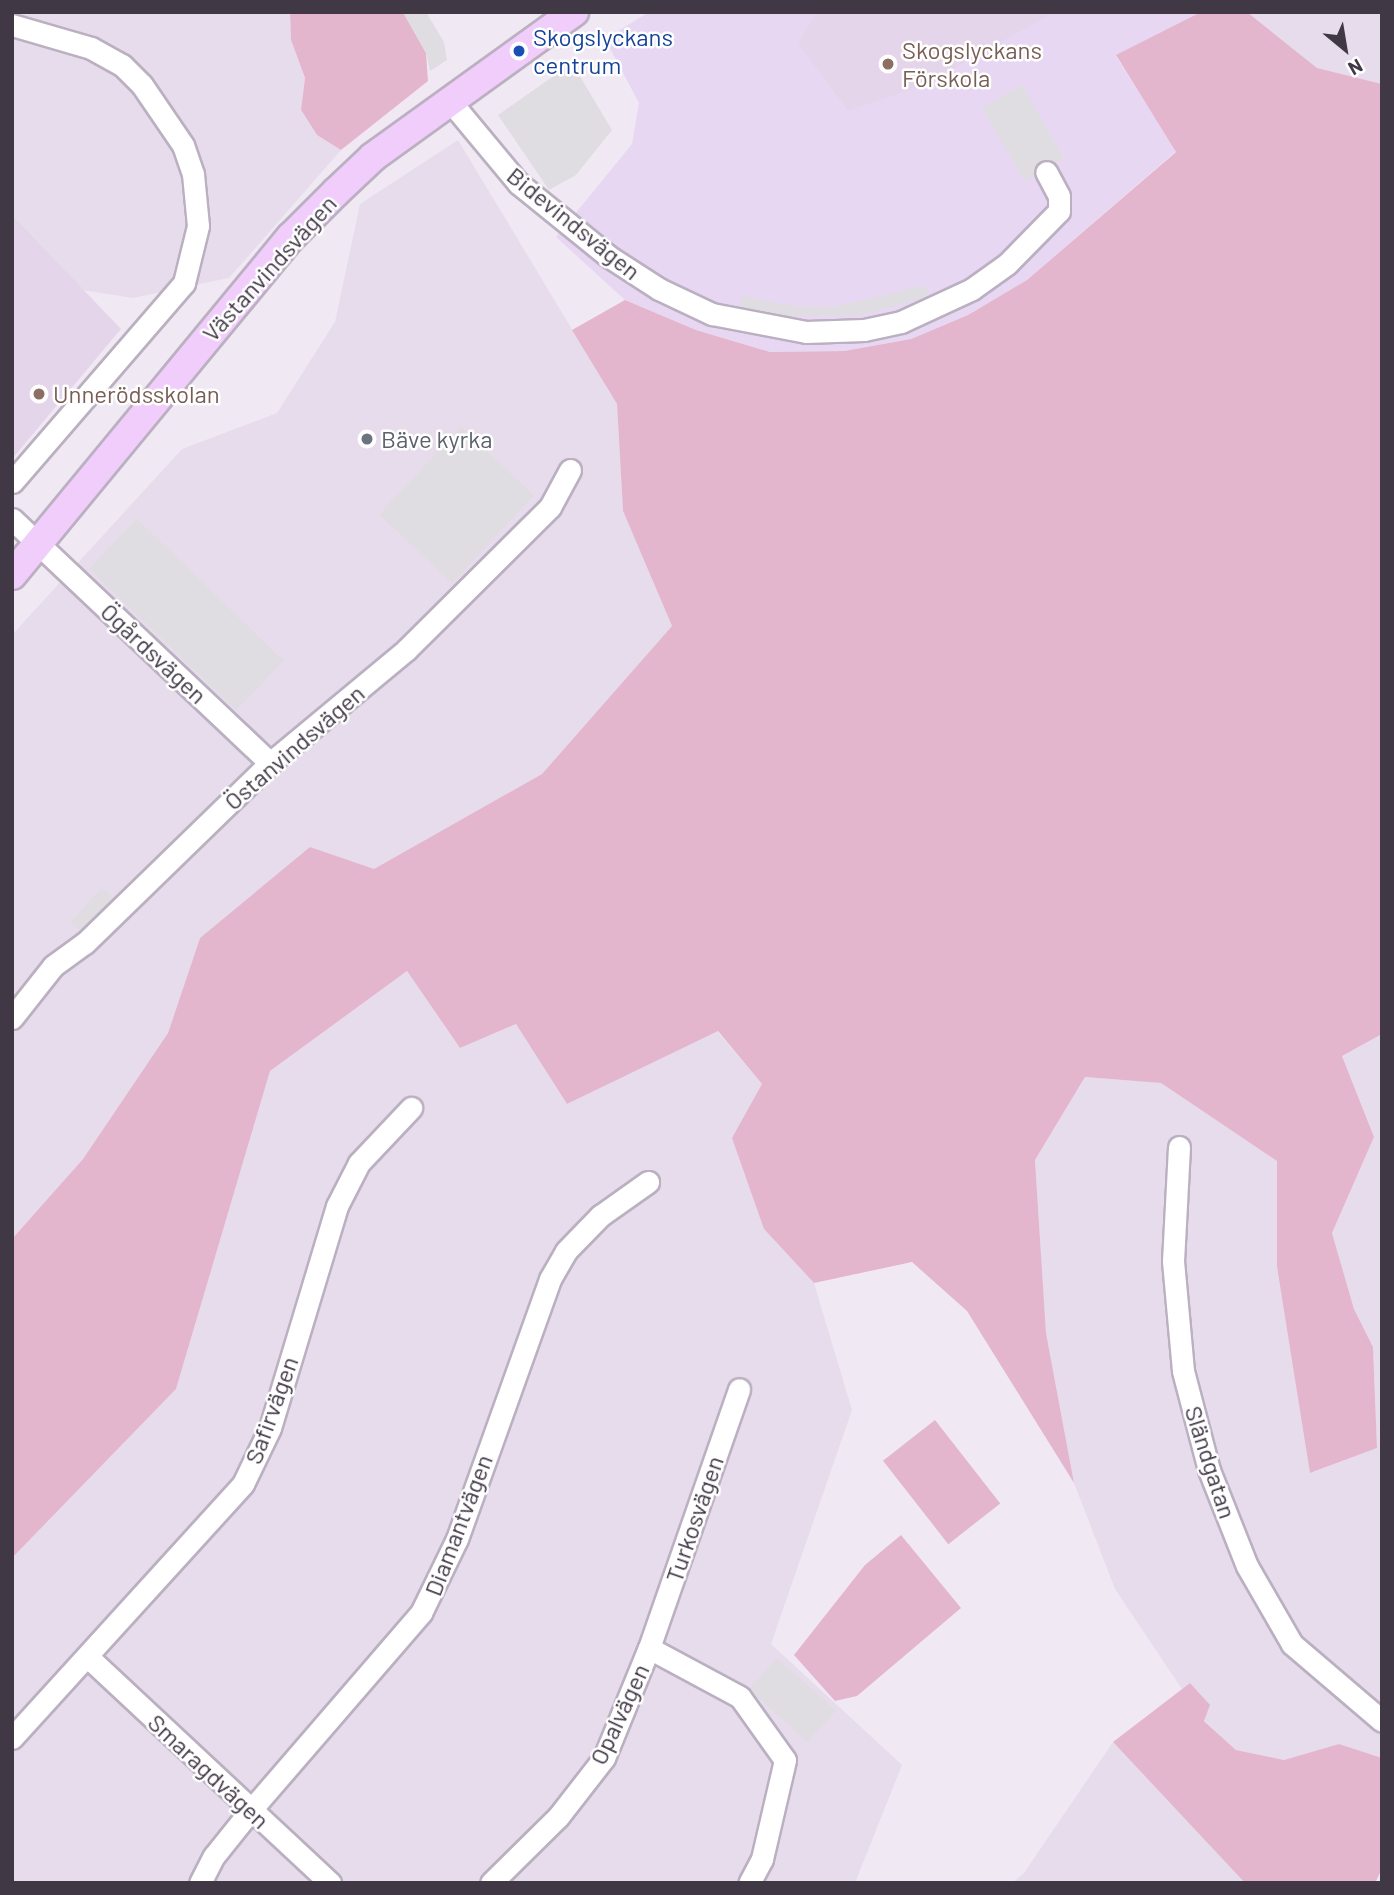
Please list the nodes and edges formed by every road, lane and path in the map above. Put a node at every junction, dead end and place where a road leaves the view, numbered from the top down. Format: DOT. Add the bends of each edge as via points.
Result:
graph roads {
  1 [pos="574,12"];
  2 [pos="12,25"];
  3 [pos="450,101"];
  4 [pos="1046,172"];
  5 [pos="570,470"];
  6 [pos="12,482"];
  7 [pos="12,519"];
  8 [pos="38,544"];
  9 [pos="12,575"];
  10 [pos="270,763"];
  11 [pos="12,1018"];
  12 [pos="411,1108"];
  13 [pos="1179,1147"];
  14 [pos="648,1182"];
  15 [pos="739,1390"];
  16 [pos="649,1648"];
  17 [pos="89,1658"];
  18 [pos="1381,1717"];
  19 [pos="12,1738"];
  20 [pos="250,1811"];
  21 [pos="200,1883"];
  22 [pos="330,1883"];
  23 [pos="491,1883"];
  24 [pos="749,1883"];
  1 -- 3 [label="street, Västanvindsvägen"];
  2 -- 6 [label="street" via="92,48 122,65 142,85 183,145 193,174 198,226 184,283"];
  3 -- 4 [label="street, Bidevindsvägen" via="519,183 608,256 659,289 712,314 806,332 864,330 901,322 972,289 1007,264 1059,211 1059,196"];
  3 -- 8 [label="street, Västanvindsvägen" via="373,157 291,237"];
  5 -- 10 [label="street, Östanvindsvägen" via="550,507 406,650"];
  7 -- 8 [label="street, Ögårdsvägen"];
  8 -- 9 [label="street, Västanvindsvägen"];
  8 -- 10 [label="street, Ögårdsvägen"];
  10 -- 11 [label="street, Östanvindsvägen" via="85,943 53,967"];
  12 -- 17 [label="street, Safirvägen" via="359,1163 337,1206 270,1428 243,1484"];
  13 -- 18 [label="street, Sländgatan" via="1173,1261 1183,1371 1209,1470 1247,1566 1292,1644"];
  14 -- 20 [label="street, Diamantvägen" via="600,1216 566,1251 550,1279 457,1539 421,1614"];
  15 -- 16 [label="street, Turkosvägen"];
  16 -- 23 [label="street, Opalvägen" via="604,1758 558,1817"];
  16 -- 24 [label="street, Opalvägen" via="740,1696 785,1760 762,1859"];
  17 -- 19 [label="street, Safirvägen"];
  17 -- 20 [label="street, Smaragdvägen"];
  20 -- 21 [label="street, Diamantvägen" via="214,1856"];
  20 -- 22 [label="street, Smaragdvägen"];
}
